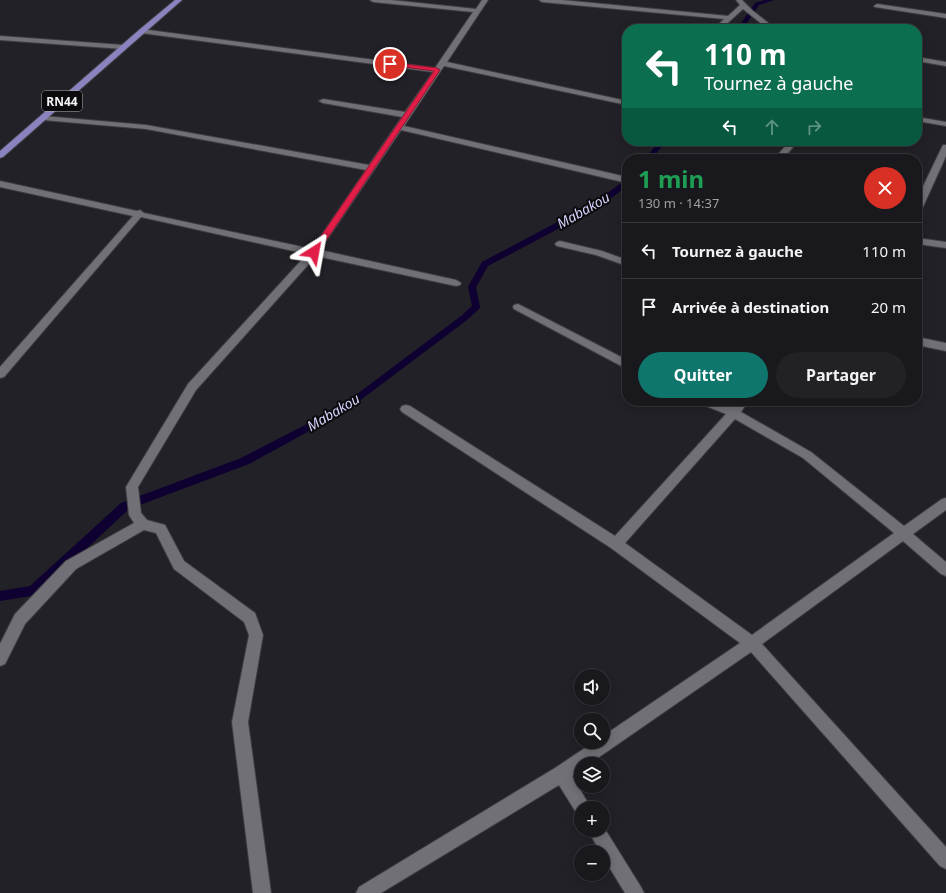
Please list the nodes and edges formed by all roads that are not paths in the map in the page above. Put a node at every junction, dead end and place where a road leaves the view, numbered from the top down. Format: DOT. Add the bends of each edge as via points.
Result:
graph roads {
  1 [pos="179,0"];
  2 [pos="373,0"];
  3 [pos="485,0"];
  4 [pos="542,0"];
  5 [pos="742,4"];
  6 [pos="877,6"];
  7 [pos="478,11"];
  8 [pos="946,16"];
  9 [pos="729,18"];
  10 [pos="722,24"];
  11 [pos="766,24"];
  12 [pos="141,30"];
  13 [pos="0,38"];
  14 [pos="123,47"];
  15 [pos="922,60"];
  16 [pos="442,62"];
  17 [pos="946,64"];
  18 [pos="437,70"];
  19 [pos="323,101"];
  20 [pos="622,102"];
  21 [pos="406,115"];
  22 [pos="43,118"];
  23 [pos="922,120"];
  24 [pos="946,124"];
  25 [pos="399,127"];
  26 [pos="790,146"];
  27 [pos="946,148"];
  28 [pos="782,154"];
  29 [pos="0,155"];
  30 [pos="371,168"];
  31 [pos="622,179"];
  32 [pos="0,184"];
  33 [pos="922,198"];
  34 [pos="140,213"];
  35 [pos="922,241"];
  36 [pos="560,244"];
  37 [pos="946,245"];
  38 [pos="314,252"];
  39 [pos="622,261"];
  40 [pos="456,283"];
  41 [pos="518,307"];
  42 [pos="922,342"];
  43 [pos="946,348"];
  44 [pos="622,362"];
  45 [pos="0,374"];
  46 [pos="717,406"];
  47 [pos="739,406"];
  48 [pos="406,409"];
  49 [pos="734,413"];
  50 [pos="946,503"];
  51 [pos="139,520"];
  52 [pos="903,533"];
  53 [pos="616,544"];
  54 [pos="946,570"];
  55 [pos="752,643"];
  56 [pos="0,659"];
  57 [pos="561,774"];
  58 [pos="578,801"];
  59 [pos="600,837"];
  60 [pos="946,860"];
  61 [pos="262,893"];
  62 [pos="365,893"];
  63 [pos="635,893"];
  1 -- 12 [label="main road, RN44"];
  2 -- 7 [label="street"];
  3 -- 7 [label="street"];
  4 -- 9 [label="street"];
  5 -- 9 [label="street"];
  5 -- 11 [label="street"];
  6 -- 8 [label="street"];
  7 -- 16 [label="street"];
  9 -- 10 [label="street"];
  12 -- 14 [label="main road, RN44"];
  12 -- 18 [label="street"];
  13 -- 14 [label="street"];
  14 -- 22 [label="main road, RN44"];
  15 -- 17 [label="street"];
  16 -- 18 [label="street"];
  16 -- 20 [label="street"];
  18 -- 21 [label="street"];
  19 -- 21 [label="street"];
  21 -- 25 [label="street"];
  22 -- 29 [label="main road, RN44"];
  22 -- 30 [label="street" via="146,127"];
  23 -- 24 [label="street"];
  25 -- 30 [label="street"];
  25 -- 31 [label="street"];
  26 -- 28 [label="street"];
  27 -- 33 [label="street"];
  30 -- 38 [label="street"];
  32 -- 34 [label="street"];
  34 -- 38 [label="street"];
  34 -- 45 [label="street"];
  35 -- 37 [label="street"];
  36 -- 39 [label="street"];
  38 -- 40 [label="street"];
  38 -- 51 [label="street" via="192,388 132,487"];
  41 -- 44 [label="street"];
  42 -- 43 [label="street"];
  46 -- 49 [label="street"];
  47 -- 49 [label="street"];
  48 -- 53 [label="street"];
  49 -- 52 [label="street" via="807,455"];
  49 -- 53 [label="street"];
  50 -- 52 [label="street"];
  51 -- 56 [label="street" via="71,565 20,619"];
  51 -- 61 [label="street" via="160,529 179,565 250,618 256,635 240,722"];
  52 -- 54 [label="street"];
  52 -- 55 [label="street"];
  53 -- 55 [label="street"];
  55 -- 57 [label="street"];
  55 -- 60 [label="street"];
  57 -- 58 [label="street"];
  57 -- 62 [label="street"];
  59 -- 63 [label="street"];
}
